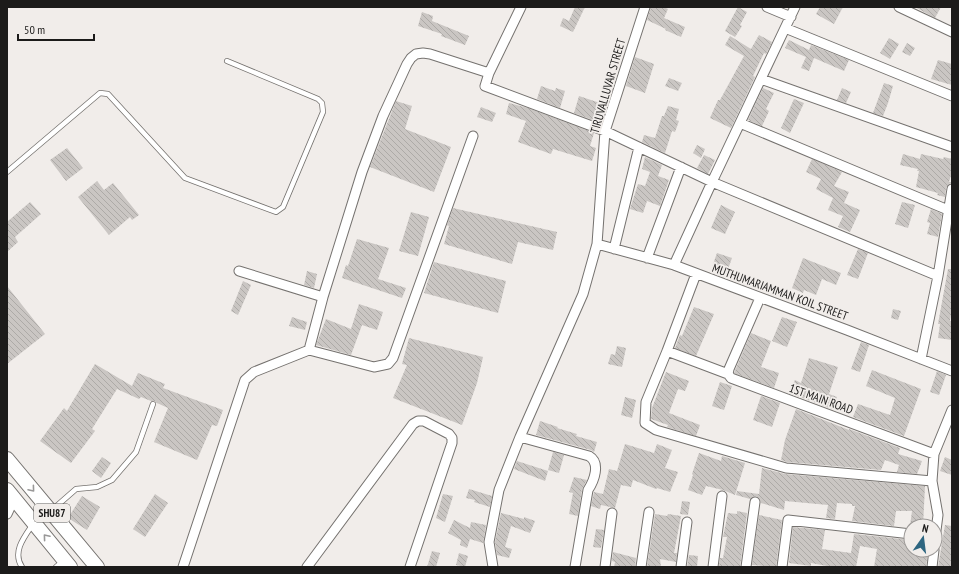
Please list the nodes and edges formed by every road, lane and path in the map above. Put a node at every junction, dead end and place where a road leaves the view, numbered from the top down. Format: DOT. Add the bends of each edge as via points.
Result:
graph roads {
  1 [pos="521,7"];
  2 [pos="767,7"];
  3 [pos="795,7"];
  4 [pos="899,7"];
  5 [pos="642,8"];
  6 [pos="791,17"];
  7 [pos="785,28"];
  8 [pos="952,32"];
  9 [pos="227,61"];
  10 [pos="489,73"];
  11 [pos="761,80"];
  12 [pos="952,96"];
  13 [pos="740,123"];
  14 [pos="605,131"];
  15 [pos="473,136"];
  16 [pos="638,147"];
  17 [pos="952,147"];
  18 [pos="681,167"];
  19 [pos="7,172"];
  20 [pos="712,182"];
  21 [pos="952,189"];
  22 [pos="948,210"];
  23 [pos="597,244"];
  24 [pos="614,249"];
  25 [pos="647,258"];
  26 [pos="674,265"];
  27 [pos="239,271"];
  28 [pos="696,274"];
  29 [pos="938,276"];
  30 [pos="323,297"];
  31 [pos="760,298"];
  32 [pos="309,350"];
  33 [pos="668,351"];
  34 [pos="921,359"];
  35 [pos="952,371"];
  36 [pos="728,374"];
  37 [pos="153,404"];
  38 [pos="952,410"];
  39 [pos="520,437"];
  40 [pos="934,454"];
  41 [pos="7,459"];
  42 [pos="932,481"];
  43 [pos="10,495"];
  44 [pos="722,496"];
  45 [pos="755,502"];
  46 [pos="50,511"];
  47 [pos="649,512"];
  48 [pos="612,513"];
  49 [pos="7,514"];
  50 [pos="938,518"];
  51 [pos="687,522"];
  52 [pos="34,523"];
  53 [pos="903,533"];
  54 [pos="64,565"];
  55 [pos="22,567"];
  56 [pos="97,567"];
  57 [pos="183,567"];
  58 [pos="307,567"];
  59 [pos="410,567"];
  60 [pos="493,567"];
  61 [pos="575,567"];
  62 [pos="605,567"];
  63 [pos="641,567"];
  64 [pos="681,567"];
  65 [pos="713,567"];
  66 [pos="746,567"];
  67 [pos="782,567"];
  1 -- 10 [label="street"];
  2 -- 6 [label="street"];
  3 -- 6 [label="street"];
  4 -- 8 [label="street"];
  5 -- 14 [label="street, TIRUVALLUVAR STREET"];
  6 -- 7 [label="street"];
  7 -- 11 [label="street"];
  7 -- 12 [label="street"];
  9 -- 19 [label="lane" via="318,99 322,103 323,112 283,207 276,212 185,178 105,92 100,93"];
  10 -- 14 [label="street" via="485,86"];
  10 -- 30 [label="street" via="423,53 416,54 407,64 383,116 362,172"];
  11 -- 13 [label="street"];
  11 -- 17 [label="street"];
  13 -- 20 [label="street"];
  13 -- 22 [label="street"];
  14 -- 16 [label="street"];
  14 -- 23 [label="street, TIRUVALLUVAR STREET"];
  15 -- 32 [label="street" via="393,358 388,364 374,367"];
  16 -- 18 [label="street"];
  16 -- 24 [label="street"];
  18 -- 20 [label="street"];
  18 -- 25 [label="street"];
  20 -- 26 [label="street"];
  20 -- 29 [label="street"];
  21 -- 22 [label="street"];
  22 -- 29 [label="street"];
  23 -- 24 [label="street, MUTHUMARIAMMAN KOIL STREET"];
  23 -- 39 [label="street, TIRUVALLUVAR STREET" via="583,294"];
  24 -- 25 [label="street, MUTHUMARIAMMAN KOIL STREET"];
  25 -- 26 [label="street, MUTHUMARIAMMAN KOIL STREET"];
  26 -- 28 [label="street, MUTHUMARIAMMAN KOIL STREET"];
  27 -- 30 [label="street"];
  28 -- 31 [label="street, MUTHUMARIAMMAN KOIL STREET"];
  28 -- 33 [label="street"];
  29 -- 34 [label="street"];
  30 -- 32 [label="street"];
  31 -- 34 [label="street, MUTHUMARIAMMAN KOIL STREET"];
  31 -- 36 [label="street"];
  32 -- 57 [label="street" via="254,372 245,380"];
  33 -- 36 [label="street, 1ST MAIN ROAD"];
  33 -- 42 [label="street" via="646,402 645,422 656,430 786,468"];
  34 -- 35 [label="street, MUTHUMARIAMMAN KOIL STREET"];
  36 -- 40 [label="street, 1ST MAIN ROAD" via="732,378"];
  37 -- 46 [label="lane" via="136,452 112,480 97,487 76,489"];
  38 -- 40 [label="street"];
  39 -- 60 [label="street, TIRUVALLUVAR STREET" via="499,490 489,542"];
  39 -- 61 [label="street" via="589,456 595,461"];
  40 -- 42 [label="street"];
  41 -- 46 [label="main road, SHU87, one-way"];
  42 -- 50 [label="street"];
  43 -- 49 [label="street"];
  43 -- 52 [label="main road, SHU87"];
  44 -- 65 [label="street"];
  45 -- 66 [label="street"];
  46 -- 56 [label="main road, SHU87"];
  47 -- 63 [label="street"];
  48 -- 62 [label="street"];
  51 -- 64 [label="street"];
  54 -- 52 [label="main road, SHU87, one-way"];
  52 -- 55 [label="lane" via="19,547 18,558"];
  53 -- 67 [label="street" via="788,520"];
  58 -- 59 [label="street" via="413,424 424,421 449,434 452,443"];
}
